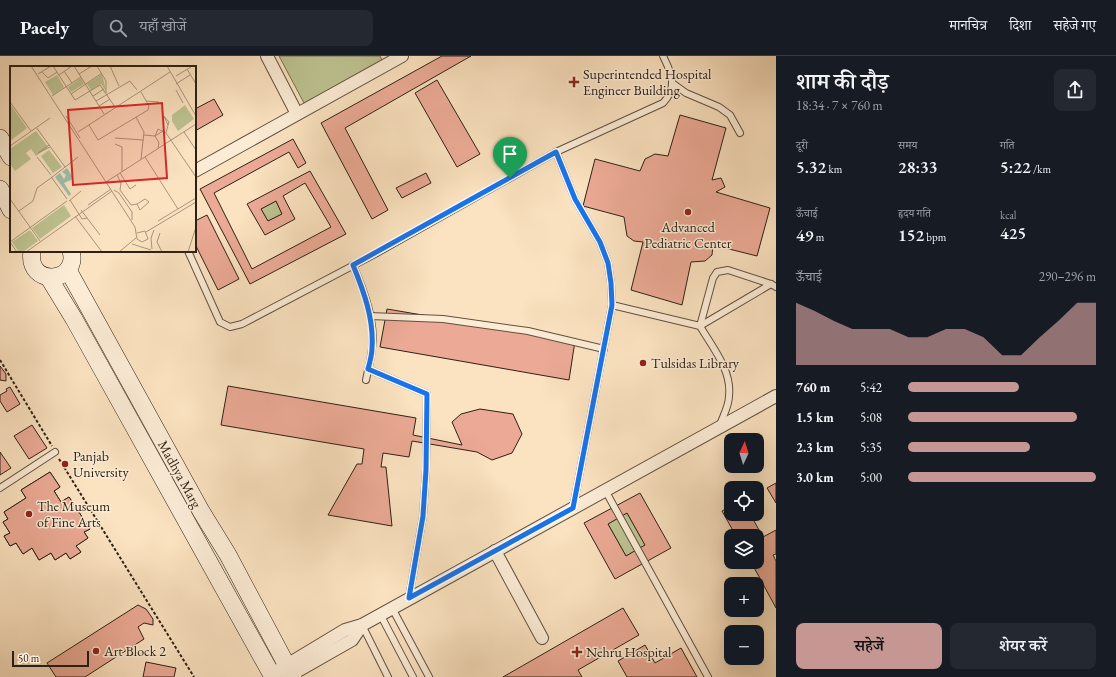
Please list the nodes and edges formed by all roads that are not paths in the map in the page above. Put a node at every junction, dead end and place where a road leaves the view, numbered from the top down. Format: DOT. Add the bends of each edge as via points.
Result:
graph roads {
  1 [pos="267,56"];
  2 [pos="402,56"];
  3 [pos="663,56"];
  4 [pos="388,59"];
  5 [pos="672,83"];
  6 [pos="297,114"];
  7 [pos="740,134"];
  8 [pos="0,138"];
  9 [pos="556,152"];
  10 [pos="10,155"];
  11 [pos="196,170"];
  12 [pos="0,189"];
  13 [pos="10,208"];
  14 [pos="32,252"];
  15 [pos="71,252"];
  16 [pos="188,252"];
  17 [pos="353,265"];
  18 [pos="68,270"];
  19 [pos="49,278"];
  20 [pos="773,285"];
  21 [pos="612,305"];
  22 [pos="370,316"];
  23 [pos="700,326"];
  24 [pos="604,349"];
  25 [pos="368,369"];
  26 [pos="366,380"];
  27 [pos="776,396"];
  28 [pos="720,427"];
  29 [pos="55,452"];
  30 [pos="0,488"];
  31 [pos="605,490"];
  32 [pos="573,508"];
  33 [pos="495,551"];
  34 [pos="409,598"];
  35 [pos="392,608"];
  36 [pos="380,614"];
  37 [pos="362,625"];
  38 [pos="542,638"];
  39 [pos="284,674"];
  40 [pos="388,677"];
  41 [pos="413,677"];
  42 [pos="429,677"];
  43 [pos="708,677"];
  1 -- 6 [label="street"];
  2 -- 4 [label="street"];
  3 -- 5 [label="lane"];
  4 -- 6 [label="street"];
  5 -- 7 [label="lane" via="730,115"];
  5 -- 9 [label="lane" via="670,95 663,103"];
  6 -- 11 [label="street"];
  8 -- 10 [label="main road"];
  9 -- 17 [label="lane"];
  9 -- 21 [label="lane" via="575,199 600,242 608,263"];
  12 -- 13 [label="main road"];
  14 -- 19 [label="main road" via="32,265 36,271"];
  15 -- 18 [label="main road" via="72,259"];
  16 -- 17 [label="lane" via="220,322 230,327 242,324"];
  17 -- 22 [label="lane"];
  18 -- 19 [label="main road" via="62,275"];
  18 -- 39 [label="main road, Madhya Marg" via="201,511 228,555"];
  19 -- 39 [label="main road, Madhya Marg"];
  20 -- 23 [label="lane"];
  20 -- 23 [label="lane" via="728,270 718,272 713,278"];
  21 -- 23 [label="lane"];
  21 -- 24 [label="lane"];
  22 -- 24 [label="lane" via="443,319 528,330"];
  22 -- 25 [label="lane" via="372,349"];
  23 -- 28 [label="lane" via="730,382 729,397"];
  24 -- 32 [label="lane"];
  25 -- 26 [label="lane"];
  25 -- 34 [label="lane" via="427,394 423,516"];
  27 -- 28 [label="street"];
  28 -- 31 [label="street"];
  29 -- 30 [label="lane"];
  31 -- 32 [label="street"];
  31 -- 43 [label="lane"];
  32 -- 33 [label="street"];
  33 -- 34 [label="street"];
  33 -- 38 [label="street"];
  34 -- 35 [label="street"];
  35 -- 36 [label="street"];
  35 -- 42 [label="lane"];
  36 -- 37 [label="street"];
  36 -- 41 [label="lane"];
  37 -- 39 [label="street" via="344,630"];
  37 -- 40 [label="lane"];
}
